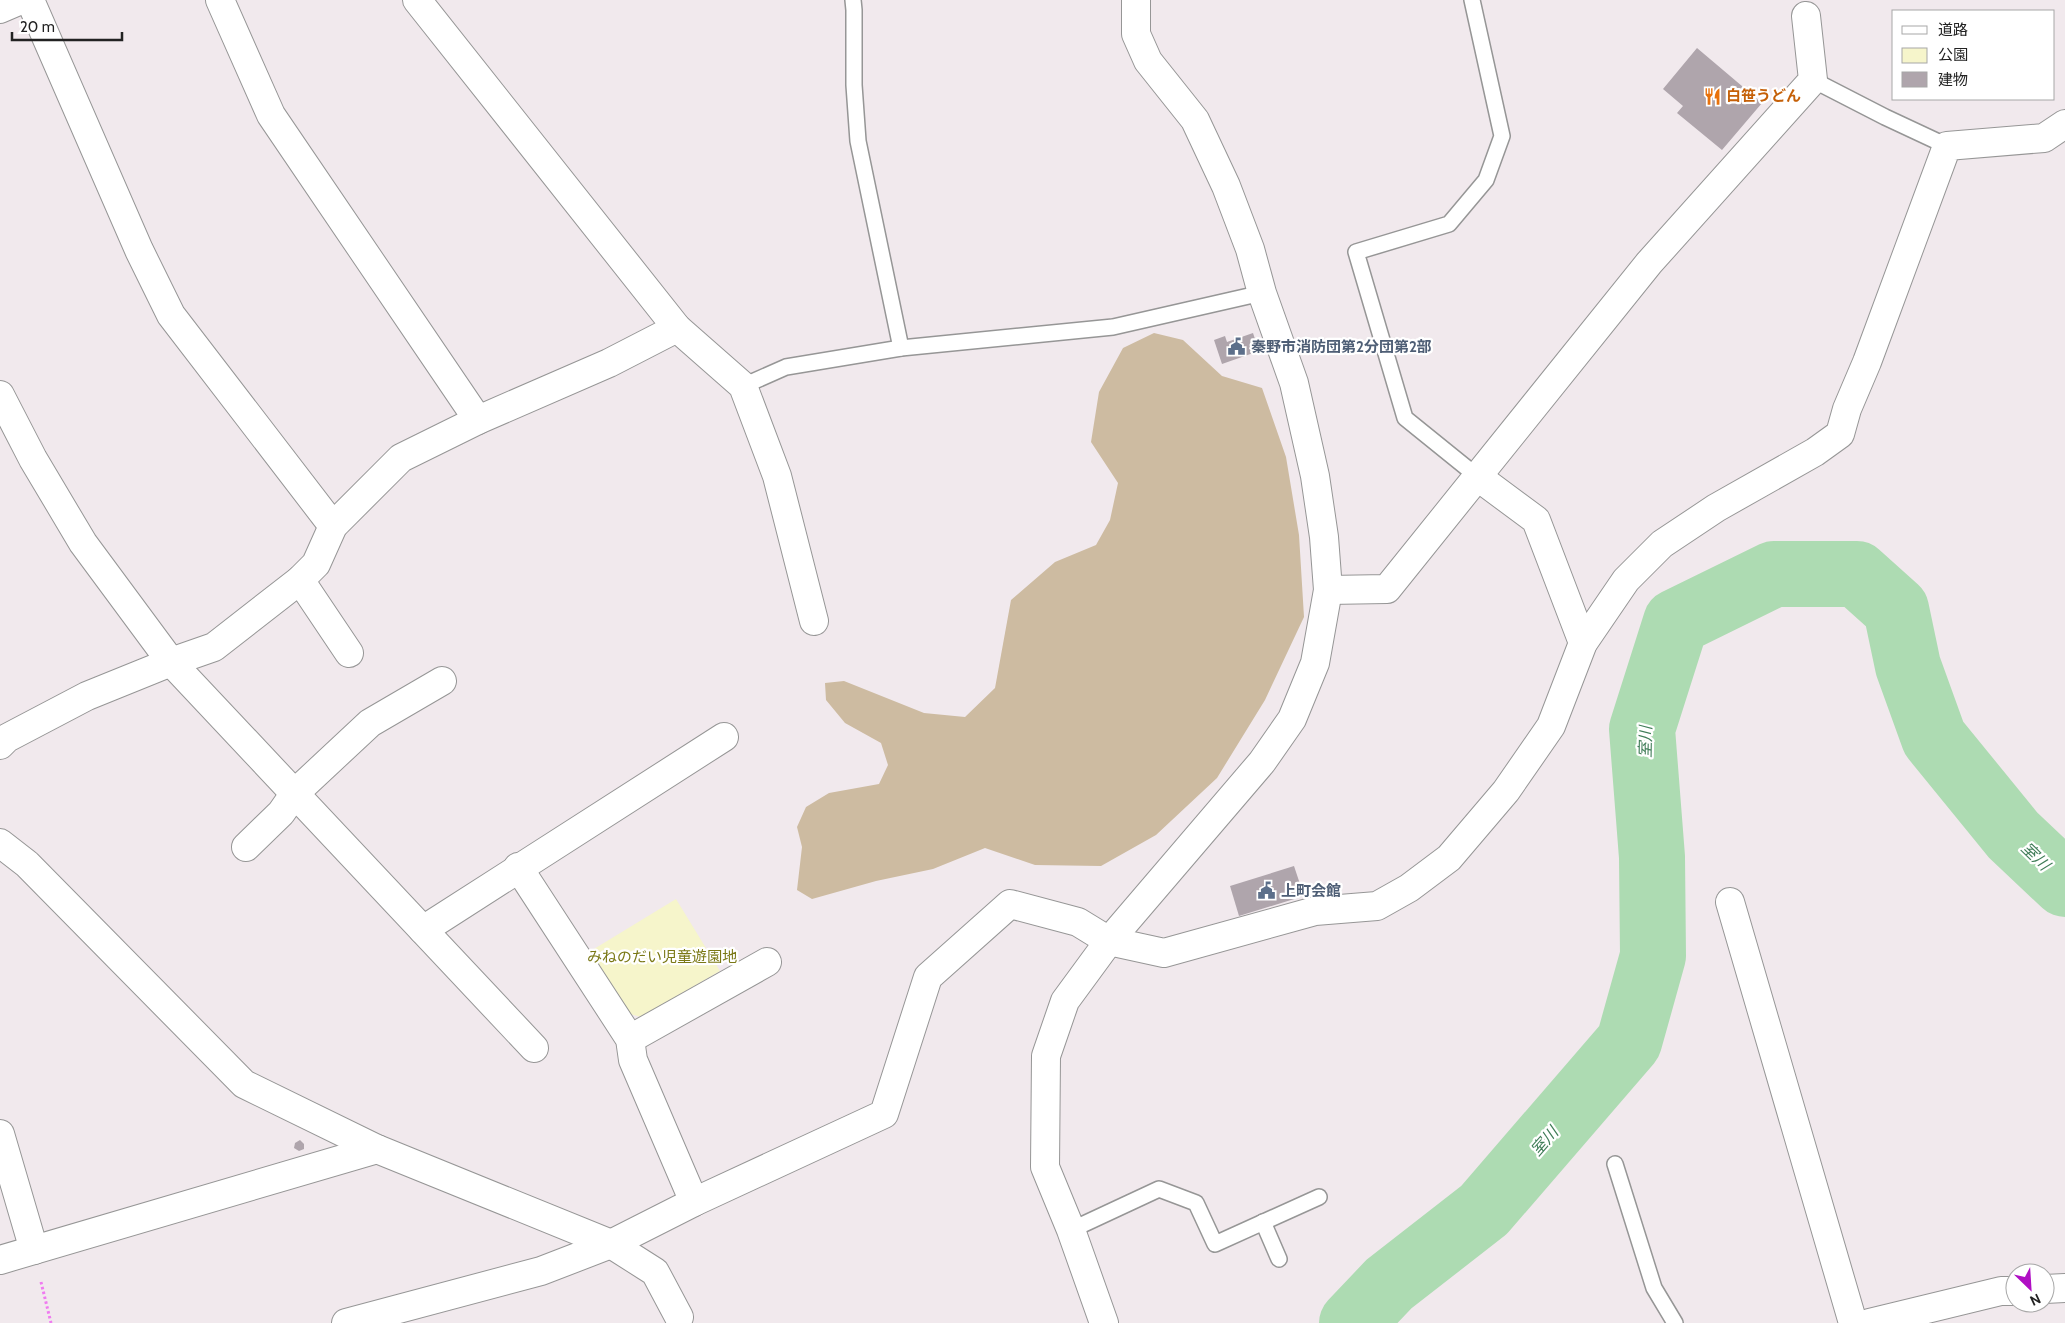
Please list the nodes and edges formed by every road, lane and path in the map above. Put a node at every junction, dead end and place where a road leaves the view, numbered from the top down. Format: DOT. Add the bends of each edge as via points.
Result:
graph roads {
  1 [pos="21,0"];
  2 [pos="30,0"];
  3 [pos="220,0"];
  4 [pos="417,0"];
  5 [pos="853,0"];
  6 [pos="1136,0"];
  7 [pos="1472,0"];
  8 [pos="0,9"];
  9 [pos="1806,16"];
  10 [pos="1813,80"];
  11 [pos="2065,124"];
  12 [pos="1947,146"];
  13 [pos="1262,293"];
  14 [pos="677,328"];
  15 [pos="901,348"];
  16 [pos="743,386"];
  17 [pos="0,395"];
  18 [pos="478,420"];
  19 [pos="1478,477"];
  20 [pos="333,526"];
  21 [pos="300,580"];
  22 [pos="1328,590"];
  23 [pos="814,621"];
  24 [pos="1583,643"];
  25 [pos="349,653"];
  26 [pos="171,662"];
  27 [pos="442,680"];
  28 [pos="2,737"];
  29 [pos="724,737"];
  30 [pos="295,794"];
  31 [pos="0,842"];
  32 [pos="246,847"];
  33 [pos="518,867"];
  34 [pos="1730,902"];
  35 [pos="423,930"];
  36 [pos="1109,941"];
  37 [pos="767,962"];
  38 [pos="630,1039"];
  39 [pos="534,1048"];
  40 [pos="0,1134"];
  41 [pos="377,1149"];
  42 [pos="1615,1164"];
  43 [pos="1319,1197"];
  44 [pos="694,1202"];
  45 [pos="1263,1222"];
  46 [pos="1071,1230"];
  47 [pos="611,1244"];
  48 [pos="34,1250"];
  49 [pos="1279,1259"];
  50 [pos="0,1260"];
  51 [pos="40,1279"];
  52 [pos="2005,1291"];
  53 [pos="679,1317"];
  54 [pos="51,1323"];
  55 [pos="346,1323"];
  56 [pos="1104,1323"];
  57 [pos="1676,1323"];
  58 [pos="1853,1323"];
  59 [pos="1869,1323"];
  1 -- 8 [label="street"];
  2 -- 20 [label="street" via="139,250 171,315"];
  3 -- 18 [label="street" via="271,115"];
  4 -- 14 [label="street"];
  5 -- 15 [label="lane" via="858,141"];
  6 -- 13 [label="street" via="1136,34 1148,61 1199,128 1226,186 1250,249"];
  7 -- 19 [label="lane" via="1502,136 1486,180 1449,224 1356,252 1405,418"];
  9 -- 10 [label="street"];
  10 -- 12 [label="lane"];
  10 -- 19 [label="street" via="1649,263"];
  11 -- 12 [label="street" via="2044,138"];
  12 -- 24 [label="street" via="1840,434 1662,544 1626,580"];
  13 -- 15 [label="lane" via="1113,327"];
  13 -- 22 [label="street" via="1294,383 1315,476"];
  14 -- 16 [label="street"];
  14 -- 18 [label="street" via="609,363"];
  15 -- 16 [label="lane" via="786,367"];
  16 -- 23 [label="street" via="777,476"];
  17 -- 26 [label="street" via="33,459 83,543"];
  18 -- 20 [label="street" via="401,458"];
  19 -- 22 [label="street" via="1387,589"];
  19 -- 24 [label="street" via="1536,520"];
  20 -- 21 [label="street" via="316,564"];
  21 -- 25 [label="street"];
  21 -- 26 [label="street" via="214,647"];
  22 -- 36 [label="street" via="1316,663 1292,719 1262,762"];
  24 -- 36 [label="street" via="1551,726 1506,792 1449,858 1409,888 1377,906 1316,911 1164,953"];
  26 -- 28 [label="street" via="87,696"];
  26 -- 30 [label="street"];
  27 -- 30 [label="street" via="370,723"];
  29 -- 33 [label="street"];
  30 -- 32 [label="street" via="281,813"];
  30 -- 35 [label="street"];
  31 -- 41 [label="street" via="34,871 244,1084"];
  33 -- 35 [label="street"];
  33 -- 38 [label="street"];
  34 -- 58 [label="street"];
  35 -- 39 [label="street"];
  36 -- 44 [label="street" via="1078,922 1010,904 928,977 884,1114"];
  36 -- 46 [label="street" via="1065,1001 1046,1056 1045,1167"];
  37 -- 38 [label="street"];
  38 -- 44 [label="street" via="633,1060"];
  40 -- 48 [label="street"];
  41 -- 47 [label="street"];
  41 -- 48 [label="street"];
  42 -- 57 [label="lane" via="1654,1288"];
  43 -- 45 [label="lane"];
  44 -- 47 [label="street"];
  45 -- 46 [label="lane" via="1215,1244 1196,1203 1159,1189"];
  45 -- 49 [label="lane"];
  46 -- 56 [label="street"];
  47 -- 53 [label="street" via="655,1272"];
  47 -- 55 [label="street" via="541,1271"];
  48 -- 50 [label="street"];
  51 -- 54 [label="path"];
  52 -- 59 [label="street"];
}
